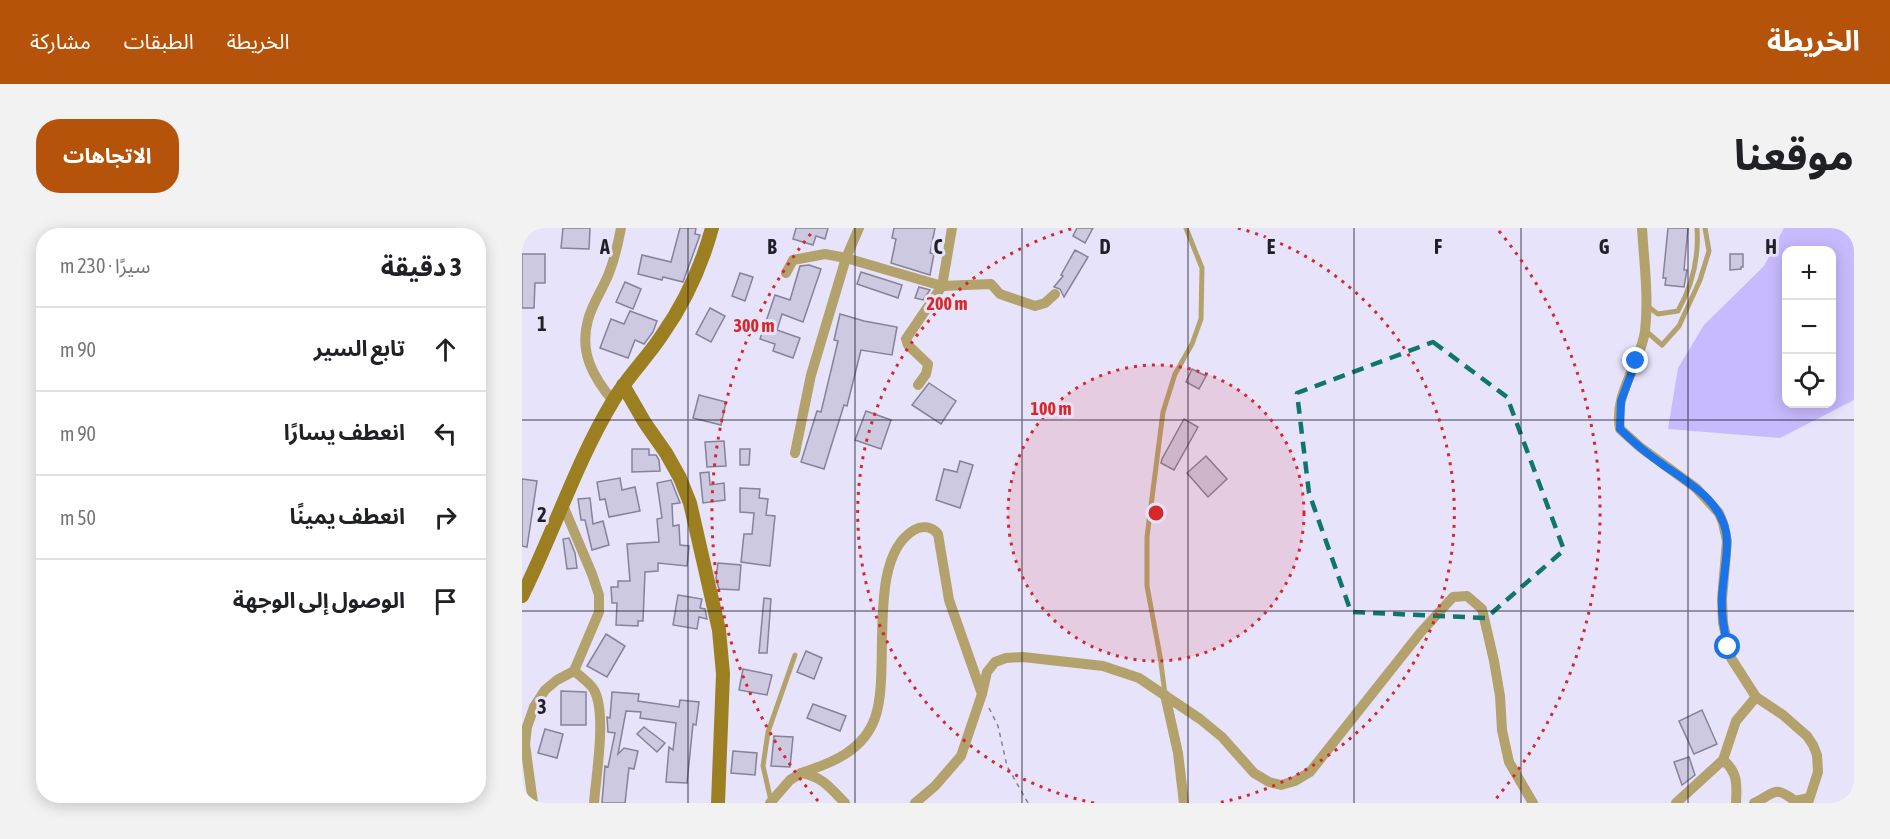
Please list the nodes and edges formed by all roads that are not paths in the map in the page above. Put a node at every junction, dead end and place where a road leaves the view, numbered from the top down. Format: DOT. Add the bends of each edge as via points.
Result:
graph roads {
  1 [pos="621,228"];
  2 [pos="712,228"];
  3 [pos="859,228"];
  4 [pos="952,228"];
  5 [pos="1186,228"];
  6 [pos="1642,228"];
  7 [pos="1697,228"];
  8 [pos="1706,228"];
  9 [pos="846,258"];
  10 [pos="786,273"];
  11 [pos="942,286"];
  12 [pos="1055,294"];
  13 [pos="1647,306"];
  14 [pos="1645,330"];
  15 [pos="624,385"];
  16 [pos="918,385"];
  17 [pos="613,401"];
  18 [pos="795,453"];
  19 [pos="562,503"];
  20 [pos="522,596"];
  21 [pos="795,655"];
  22 [pos="574,671"];
  23 [pos="982,694"];
  24 [pos="1165,695"];
  25 [pos="1756,697"];
  26 [pos="1723,760"];
  27 [pos="801,773"];
  28 [pos="1809,801"];
  29 [pos="771,802"];
  30 [pos="533,803"];
  31 [pos="594,803"];
  32 [pos="718,803"];
  33 [pos="845,803"];
  34 [pos="915,803"];
  35 [pos="1184,803"];
  36 [pos="1533,803"];
  37 [pos="1676,803"];
  38 [pos="1736,803"];
  39 [pos="1754,803"];
  1 -- 17 [label="street" via="616,256 588,319 585,337 587,360"];
  2 -- 15 [label="main road" via="704,259 687,296"];
  3 -- 9 [label="street"];
  4 -- 11 [label="street"];
  5 -- 24 [label="lane" via="1202,268 1201,319 1175,374 1163,412 1147,537 1147,586"];
  6 -- 13 [label="street"];
  7 -- 13 [label="lane" via="1694,271 1678,311 1658,314"];
  8 -- 14 [label="lane" via="1709,251 1679,326 1662,345"];
  9 -- 10 [label="street" via="825,254 793,260"];
  9 -- 11 [label="street"];
  9 -- 18 [label="street" via="811,375"];
  11 -- 12 [label="street" via="991,284 1000,294 1035,306"];
  11 -- 16 [label="street" via="906,339 928,364"];
  13 -- 14 [label="street"];
  14 -- 25 [label="street" via="1621,401 1620,429 1696,488 1719,513 1727,541 1723,623 1737,670"];
  15 -- 17 [label="main road"];
  15 -- 32 [label="main road" via="680,478 690,504 719,630 723,674"];
  17 -- 19 [label="main road"];
  19 -- 20 [label="main road"];
  19 -- 22 [label="street" via="599,595 599,612"];
  21 -- 29 [label="lane" via="768,732 763,766"];
  22 -- 30 [label="street" via="546,690 527,727 525,744"];
  22 -- 31 [label="street" via="594,690 599,704"];
  23 -- 24 [label="street" via="987,672 995,662 1023,657 1103,666 1139,678"];
  23 -- 27 [label="street" via="949,600 938,534 925,526 914,530 894,554 888,573 875,719 860,742 843,757"];
  23 -- 34 [label="street" via="961,756 936,786"];
  24 -- 35 [label="street"];
  24 -- 36 [label="street" via="1222,737 1254,773 1281,785 1295,782 1310,772 1421,632 1454,597 1467,596 1482,609 1509,762"];
  25 -- 26 [label="street" via="1737,721"];
  25 -- 28 [label="street" via="1783,715 1813,745 1818,772"];
  26 -- 37 [label="street"];
  26 -- 38 [label="street" via="1732,767"];
  27 -- 29 [label="street"];
  27 -- 33 [label="street" via="818,777"];
  28 -- 39 [label="street" via="1795,801 1770,792"];
}
